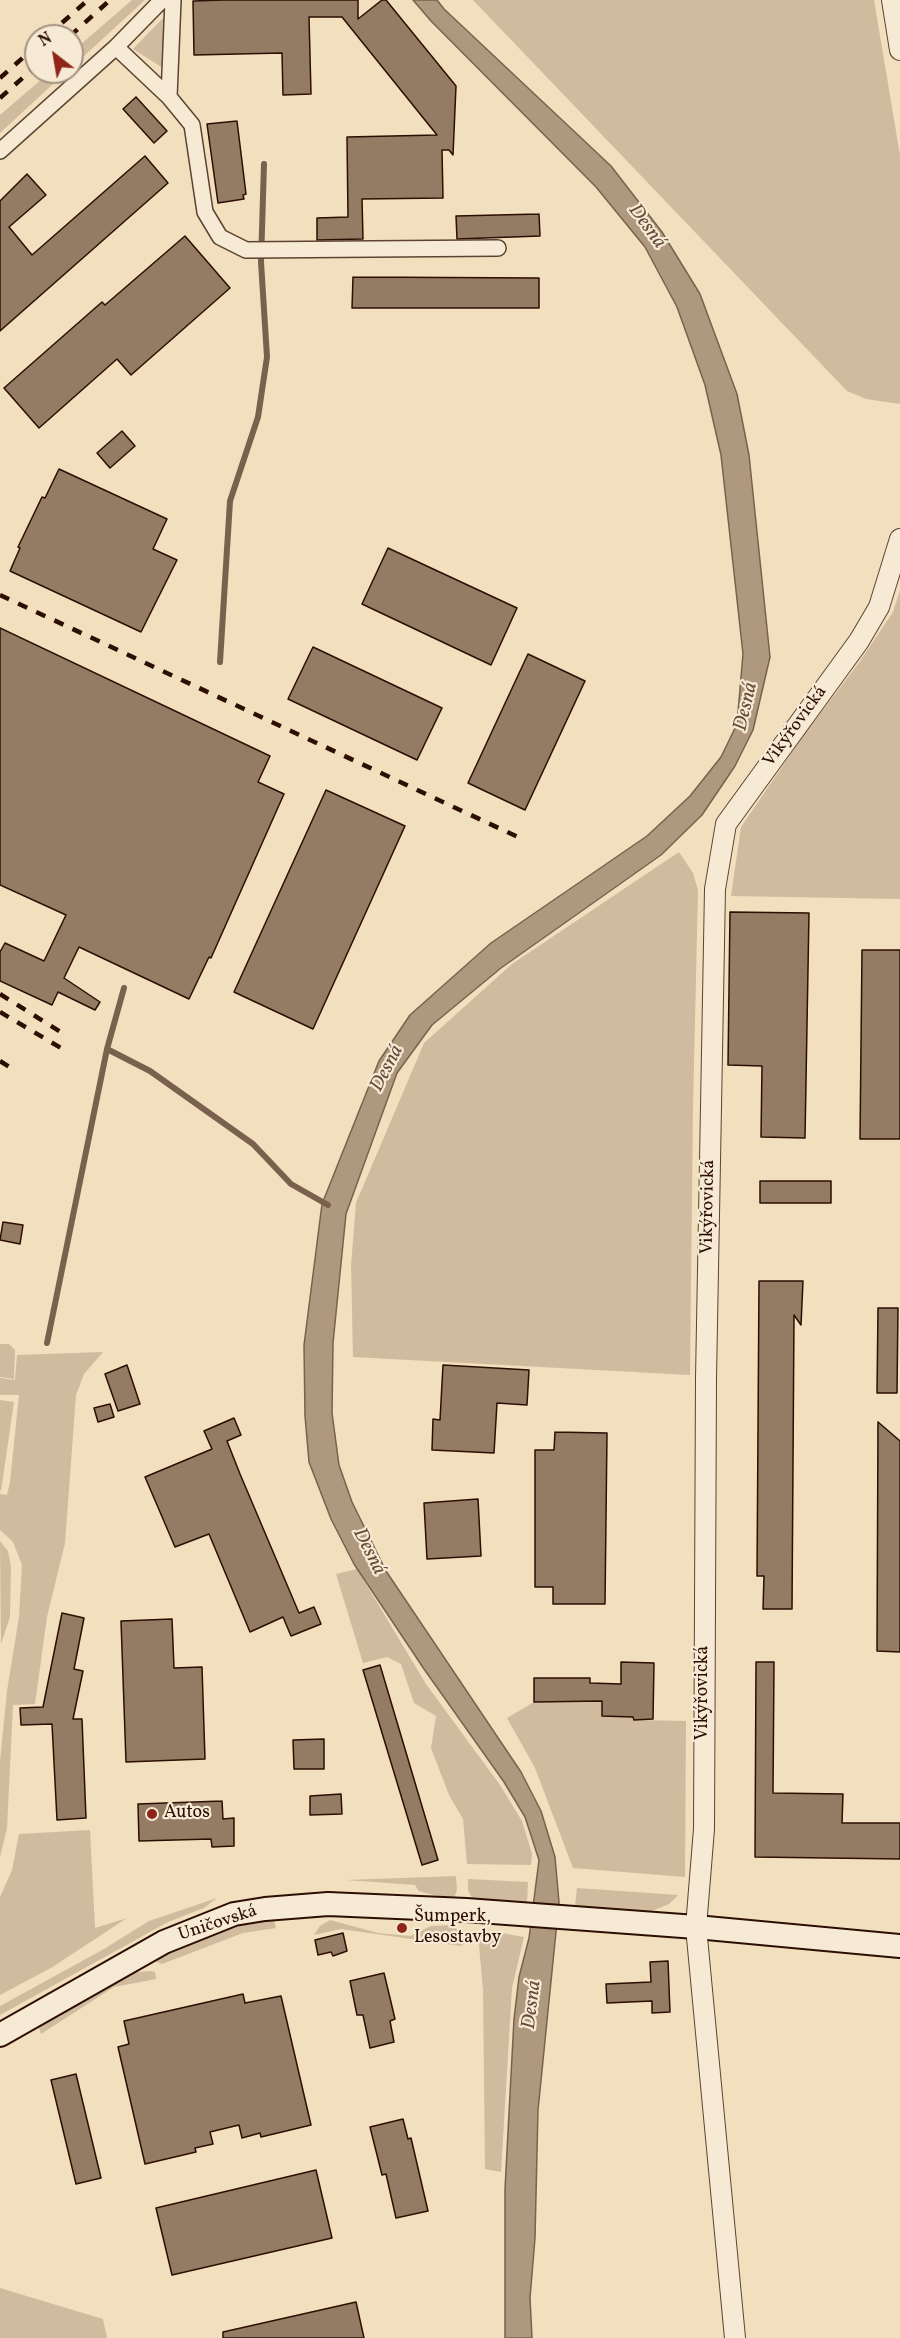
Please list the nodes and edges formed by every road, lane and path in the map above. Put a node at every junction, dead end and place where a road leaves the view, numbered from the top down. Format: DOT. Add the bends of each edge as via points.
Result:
graph roads {
  1 [pos="162,0"];
  2 [pos="173,0"];
  3 [pos="892,0"];
  4 [pos="116,47"];
  5 [pos="900,50"];
  6 [pos="169,97"];
  7 [pos="0,151"];
  8 [pos="498,248"];
  9 [pos="900,539"];
  10 [pos="696,1927"];
  11 [pos="900,1946"];
  12 [pos="0,2035"];
  13 [pos="735,2338"];
  1 -- 4 [label="street"];
  2 -- 6 [label="street"];
  3 -- 5 [label="street"];
  4 -- 6 [label="street"];
  4 -- 7 [label="street"];
  6 -- 8 [label="street" via="192,124 205,212 220,237 246,250"];
  9 -- 10 [label="street, Vikýřovická" via="879,607 859,641 726,824 715,889 705,1378 704,1829"];
  10 -- 11 [label="main road, Uničovská"];
  10 -- 12 [label="main road, Uničovská" via="328,1904 265,1909 234,1914 164,1941"];
  10 -- 13 [label="street, Vikýřovická"];
}
